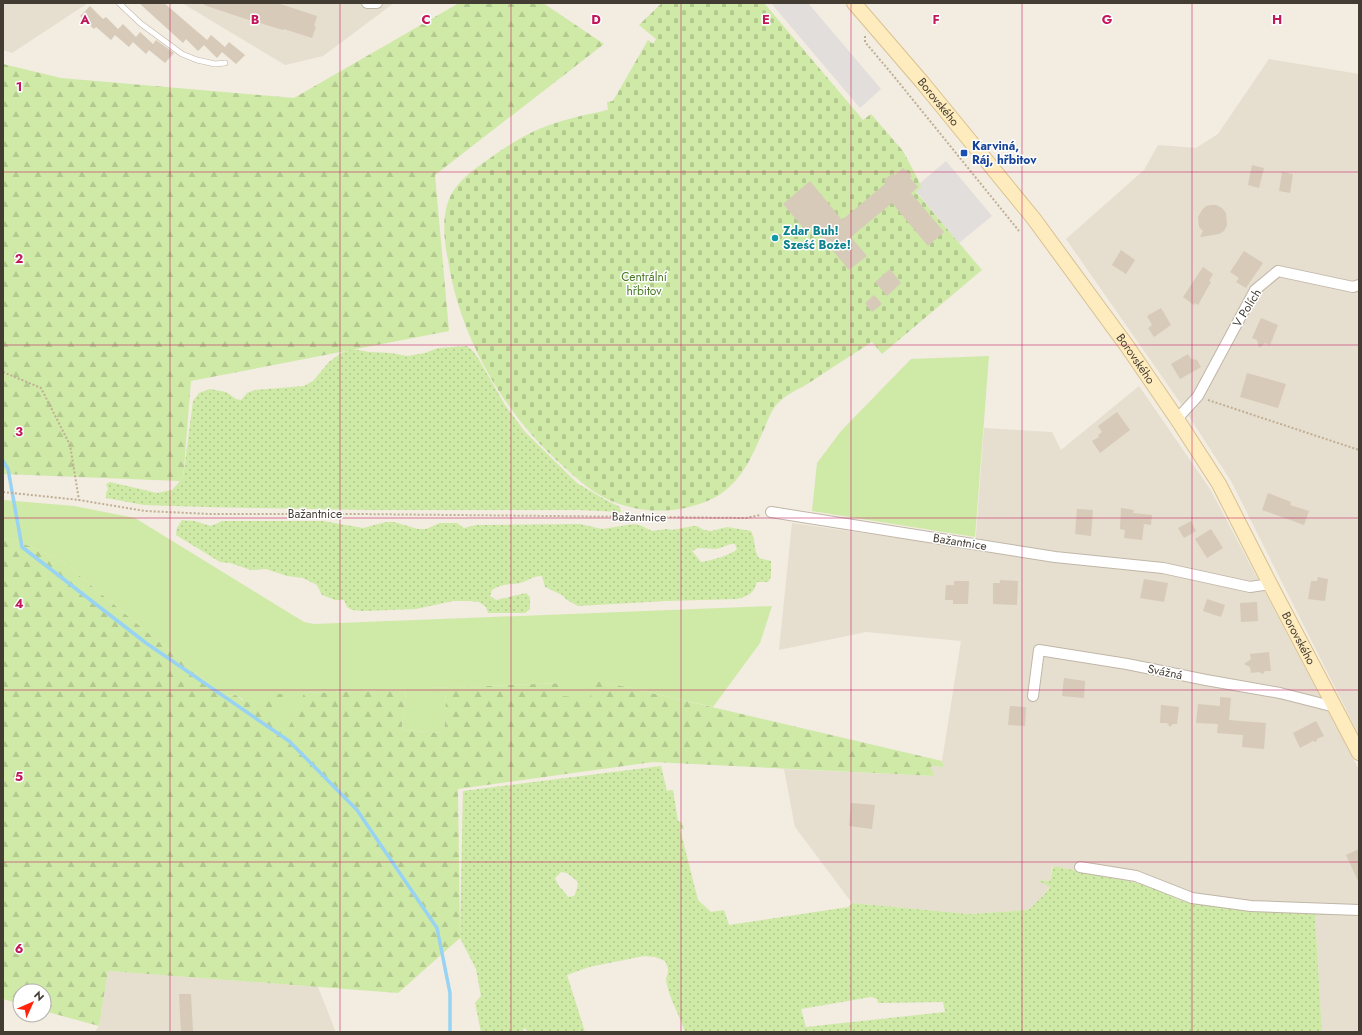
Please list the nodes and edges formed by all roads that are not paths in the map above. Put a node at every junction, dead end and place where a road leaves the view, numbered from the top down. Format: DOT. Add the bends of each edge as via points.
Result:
graph roads {
  1 [pos="118,3"];
  2 [pos="367,3"];
  3 [pos="377,3"];
  4 [pos="854,3"];
  5 [pos="225,63"];
  6 [pos="1359,285"];
  7 [pos="1177,419"];
  8 [pos="771,512"];
  9 [pos="1270,584"];
  10 [pos="1033,696"];
  11 [pos="1335,707"];
  12 [pos="1359,753"];
  13 [pos="1080,867"];
  14 [pos="1359,910"];
  1 -- 5 [label="lane" via="182,54 215,64"];
  2 -- 3 [label="street"];
  4 -- 7 [label="main road, Borovského" via="1034,219"];
  6 -- 7 [label="street, V Polích" via="1353,288 1278,271 1255,290 1198,396"];
  7 -- 9 [label="main road, Borovského" via="1219,484"];
  8 -- 9 [label="street, Bažantnice" via="1055,557 1163,568 1250,587"];
  9 -- 11 [label="main road, Borovského"];
  10 -- 11 [label="street, Svážná" via="1039,650 1280,693"];
  11 -- 12 [label="main road, Borovského"];
  13 -- 14 [label="street" via="1136,876 1192,898 1251,906"];
}
